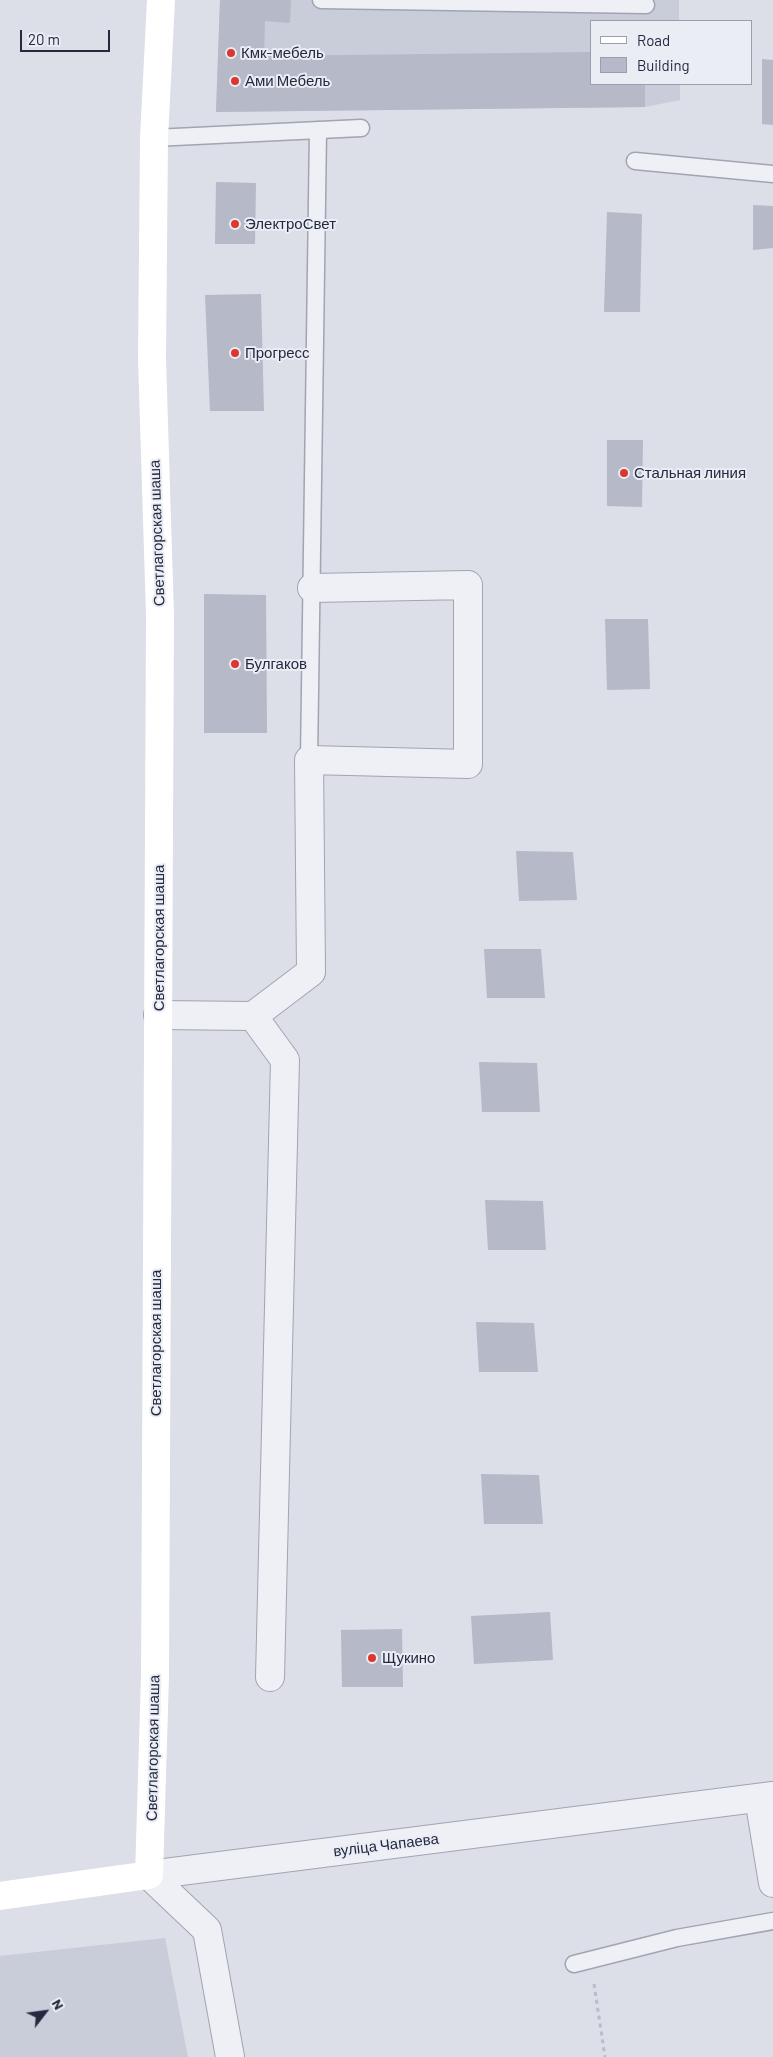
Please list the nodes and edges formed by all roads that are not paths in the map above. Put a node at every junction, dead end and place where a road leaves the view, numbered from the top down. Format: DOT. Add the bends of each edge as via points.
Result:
graph roads {
  1 [pos="161,0"];
  2 [pos="321,0"];
  3 [pos="646,6"];
  4 [pos="361,128"];
  5 [pos="318,130"];
  6 [pos="154,138"];
  7 [pos="636,161"];
  8 [pos="773,174"];
  9 [pos="312,588"];
  10 [pos="309,760"];
  11 [pos="158,1015"];
  12 [pos="253,1016"];
  13 [pos="270,1677"];
  14 [pos="766,1797"];
  15 [pos="149,1876"];
  16 [pos="773,1883"];
  17 [pos="0,1896"];
  18 [pos="773,1921"];
  19 [pos="574,1964"];
  20 [pos="230,2057"];
  1 -- 6 [label="main road, Светлагорская шаша"];
  2 -- 3 [label="lane"];
  4 -- 5 [label="lane"];
  5 -- 6 [label="lane"];
  5 -- 9 [label="lane"];
  6 -- 11 [label="main road, Светлагорская шаша" via="152,359 160,616"];
  7 -- 8 [label="lane"];
  9 -- 10 [label="lane"];
  9 -- 10 [label="street" via="468,585 468,764"];
  10 -- 12 [label="street" via="311,972"];
  11 -- 12 [label="street"];
  11 -- 15 [label="main road, Светлагорская шаша" via="155,1666"];
  12 -- 13 [label="street" via="284,1060"];
  14 -- 15 [label="street, вуліца Чапаева"];
  14 -- 16 [label="street"];
  15 -- 17 [label="main road, вуліца Чапаева"];
  15 -- 20 [label="street" via="207,1930"];
  18 -- 19 [label="lane" via="677,1938"];
}
